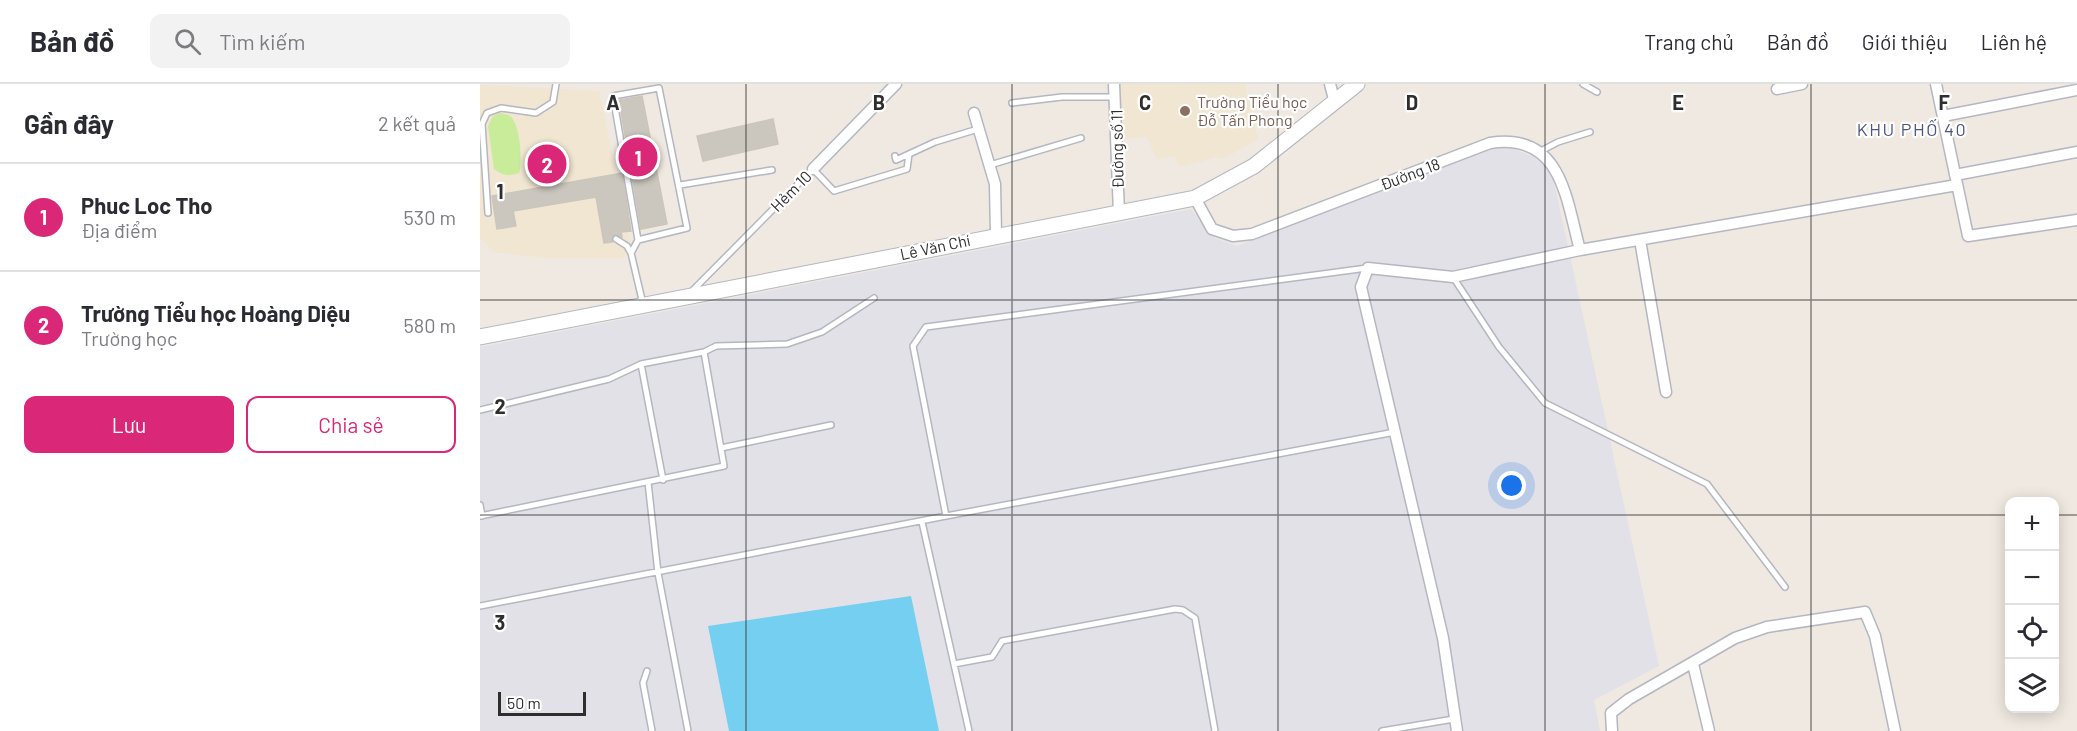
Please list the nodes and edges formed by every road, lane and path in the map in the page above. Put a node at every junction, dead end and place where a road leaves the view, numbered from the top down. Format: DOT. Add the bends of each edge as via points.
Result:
graph roads {
  1 [pos="556,84"];
  2 [pos="896,84"];
  3 [pos="1114,84"];
  4 [pos="1330,84"];
  5 [pos="1357,84"];
  6 [pos="1583,84"];
  7 [pos="1802,84"];
  8 [pos="1936,84"];
  9 [pos="659,86"];
  10 [pos="1778,89"];
  11 [pos="2077,90"];
  12 [pos="1597,92"];
  13 [pos="1115,97"];
  14 [pos="1012,103"];
  15 [pos="1335,103"];
  16 [pos="974,113"];
  17 [pos="1943,116"];
  18 [pos="978,129"];
  19 [pos="1590,132"];
  20 [pos="1082,138"];
  21 [pos="1539,152"];
  22 [pos="2077,152"];
  23 [pos="909,154"];
  24 [pos="895,156"];
  25 [pos="990,165"];
  26 [pos="813,169"];
  27 [pos="772,170"];
  28 [pos="1956,180"];
  29 [pos="680,185"];
  30 [pos="1195,198"];
  31 [pos="488,213"];
  32 [pos="1119,214"];
  33 [pos="2077,220"];
  34 [pos="996,235"];
  35 [pos="616,238"];
  36 [pos="638,240"];
  37 [pos="1640,240"];
  38 [pos="1580,250"];
  39 [pos="631,253"];
  40 [pos="1368,268"];
  41 [pos="1453,277"];
  42 [pos="685,298"];
  43 [pos="874,298"];
  44 [pos="644,306"];
  45 [pos="480,337"];
  46 [pos="704,352"];
  47 [pos="641,364"];
  48 [pos="1666,392"];
  49 [pos="480,410"];
  50 [pos="831,424"];
  51 [pos="1395,432"];
  52 [pos="721,448"];
  53 [pos="663,480"];
  54 [pos="648,482"];
  55 [pos="480,505"];
  56 [pos="481,516"];
  57 [pos="946,516"];
  58 [pos="922,522"];
  59 [pos="658,573"];
  60 [pos="1785,587"];
  61 [pos="480,606"];
  62 [pos="954,664"];
  63 [pos="1693,664"];
  64 [pos="647,670"];
  65 [pos="1455,718"];
  66 [pos="652,731"];
  67 [pos="688,731"];
  68 [pos="969,731"];
  69 [pos="1215,731"];
  70 [pos="1382,731"];
  71 [pos="1458,731"];
  72 [pos="1612,731"];
  73 [pos="1709,731"];
  74 [pos="1895,731"];
  1 -- 31 [label="lane" via="553,102 536,113 501,108 487,113 482,124"];
  2 -- 26 [label="street, Hẻm 10"];
  3 -- 13 [label="street, Đường số 11"];
  4 -- 15 [label="street"];
  5 -- 15 [label="main road, Lê Văn Chí"];
  6 -- 12 [label="lane"];
  7 -- 10 [label="street"];
  8 -- 17 [label="street"];
  9 -- 29 [label="lane"];
  9 -- 36 [label="lane" via="613,96"];
  11 -- 17 [label="street"];
  13 -- 14 [label="lane"];
  13 -- 32 [label="street, Đường số 11"];
  15 -- 30 [label="main road, Lê Văn Chí" via="1254,166"];
  16 -- 18 [label="street"];
  17 -- 28 [label="street"];
  18 -- 23 [label="lane"];
  18 -- 25 [label="street"];
  19 -- 21 [label="lane"];
  20 -- 25 [label="lane"];
  21 -- 30 [label="street, Đường 18" via="1512,142 1490,143 1252,234 1233,236 1212,230"];
  21 -- 38 [label="street, Đường 18" via="1556,167"];
  22 -- 28 [label="street"];
  23 -- 24 [label="lane" via="896,160"];
  23 -- 26 [label="lane" via="907,170 834,191"];
  25 -- 34 [label="street" via="995,184"];
  26 -- 42 [label="lane, Hẻm 10"];
  27 -- 29 [label="lane"];
  28 -- 33 [label="street" via="1968,236"];
  28 -- 37 [label="street"];
  29 -- 36 [label="lane" via="687,228"];
  30 -- 32 [label="main road, Lê Văn Chí"];
  32 -- 34 [label="main road, Lê Văn Chí"];
  34 -- 42 [label="main road, Lê Văn Chí"];
  35 -- 39 [label="lane"];
  36 -- 39 [label="lane"];
  37 -- 38 [label="street"];
  37 -- 48 [label="street"];
  38 -- 41 [label="street"];
  39 -- 44 [label="lane"];
  40 -- 41 [label="street"];
  40 -- 51 [label="street" via="1361,287"];
  40 -- 57 [label="lane" via="926,327 913,346"];
  41 -- 60 [label="lane" via="1498,347 1545,404 1707,484"];
  42 -- 44 [label="main road, Lê Văn Chí"];
  43 -- 46 [label="lane" via="822,332 787,344 716,346"];
  44 -- 45 [label="main road, Lê Văn Chí"];
  46 -- 47 [label="lane"];
  46 -- 52 [label="lane"];
  47 -- 49 [label="lane" via="609,379"];
  47 -- 53 [label="lane"];
  50 -- 52 [label="lane"];
  51 -- 57 [label="lane"];
  51 -- 65 [label="street" via="1443,638"];
  52 -- 53 [label="lane" via="724,466"];
  53 -- 54 [label="lane"];
  54 -- 56 [label="lane"];
  54 -- 59 [label="lane"];
  55 -- 56 [label="lane"];
  57 -- 58 [label="lane"];
  58 -- 59 [label="lane"];
  58 -- 62 [label="lane"];
  59 -- 61 [label="lane"];
  59 -- 67 [label="lane"];
  62 -- 68 [label="lane"];
  62 -- 69 [label="lane" via="992,657 1002,641 1183,610 1195,618"];
  63 -- 72 [label="street" via="1611,712"];
  63 -- 73 [label="street"];
  63 -- 74 [label="street" via="1735,638 1767,627 1865,612 1875,636"];
  64 -- 66 [label="lane" via="643,683"];
  65 -- 70 [label="lane"];
  65 -- 71 [label="street"];
}
